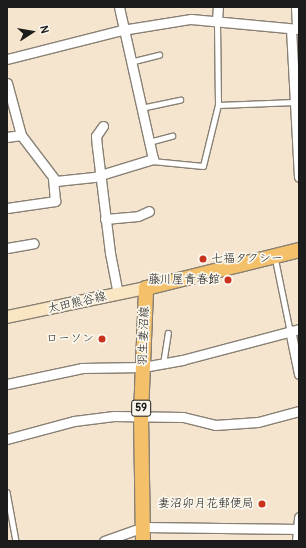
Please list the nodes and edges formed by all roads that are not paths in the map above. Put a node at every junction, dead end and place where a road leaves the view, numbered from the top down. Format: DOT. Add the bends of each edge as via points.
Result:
graph roads {
  1 [pos="119,7"];
  2 [pos="218,7"];
  3 [pos="296,7"];
  4 [pos="217,20"];
  5 [pos="296,28"];
  6 [pos="122,30"];
  7 [pos="159,55"];
  8 [pos="7,58"];
  9 [pos="130,62"];
  10 [pos="7,83"];
  11 [pos="180,100"];
  12 [pos="295,102"];
  13 [pos="218,105"];
  14 [pos="141,108"];
  15 [pos="103,126"];
  16 [pos="21,135"];
  17 [pos="172,136"];
  18 [pos="298,136"];
  19 [pos="7,137"];
  20 [pos="149,142"];
  21 [pos="148,160"];
  22 [pos="99,175"];
  23 [pos="299,177"];
  24 [pos="53,178"];
  25 [pos="7,208"];
  26 [pos="149,211"];
  27 [pos="105,219"];
  28 [pos="34,243"];
  29 [pos="7,248"];
  30 [pos="299,250"];
  31 [pos="275,256"];
  32 [pos="146,288"];
  33 [pos="118,294"];
  34 [pos="7,318"];
  35 [pos="294,329"];
  36 [pos="168,333"];
  37 [pos="163,364"];
  38 [pos="143,367"];
  39 [pos="299,374"];
  40 [pos="7,384"];
  41 [pos="299,411"];
  42 [pos="141,415"];
  43 [pos="7,439"];
  44 [pos="7,492"];
  45 [pos="299,517"];
  46 [pos="298,528"];
  47 [pos="143,534"];
  48 [pos="16,541"];
  49 [pos="104,541"];
  50 [pos="297,541"];
  1 -- 6 [label="street"];
  2 -- 4 [label="street"];
  3 -- 5 [label="street"];
  4 -- 5 [label="street"];
  4 -- 6 [label="street" via="173,21"];
  4 -- 13 [label="lane"];
  5 -- 12 [label="street"];
  6 -- 8 [label="street"];
  6 -- 9 [label="street"];
  7 -- 9 [label="lane"];
  9 -- 14 [label="street"];
  10 -- 16 [label="street"];
  11 -- 14 [label="lane"];
  12 -- 13 [label="lane"];
  12 -- 18 [label="street"];
  13 -- 21 [label="lane" via="203,166"];
  14 -- 20 [label="street"];
  15 -- 22 [label="street" via="96,136"];
  16 -- 19 [label="street"];
  16 -- 24 [label="street"];
  17 -- 20 [label="lane"];
  18 -- 23 [label="street"];
  20 -- 21 [label="street" via="153,159"];
  21 -- 22 [label="street"];
  22 -- 24 [label="street" via="56,181"];
  22 -- 27 [label="street"];
  24 -- 25 [label="street" via="55,201"];
  26 -- 27 [label="street" via="138,216"];
  27 -- 33 [label="street"];
  28 -- 29 [label="street"];
  30 -- 31 [label="main road"];
  31 -- 32 [label="main road"];
  31 -- 35 [label="lane"];
  32 -- 33 [label="main road, 太田熊谷線"];
  32 -- 38 [label="main road, 羽生妻沼線 / 59"];
  33 -- 34 [label="main road, 太田熊谷線"];
  35 -- 37 [label="street"];
  35 -- 39 [label="street"];
  36 -- 37 [label="lane"];
  37 -- 38 [label="street"];
  38 -- 40 [label="street" via="82,368"];
  38 -- 42 [label="main road, 羽生妻沼線 / 59"];
  41 -- 42 [label="street" via="258,422 214,425 183,418"];
  42 -- 43 [label="street" via="74,421"];
  42 -- 47 [label="main road, 羽生妻沼線 / 59"];
  44 -- 48 [label="lane"];
  45 -- 46 [label="street"];
  46 -- 47 [label="street"];
  46 -- 50 [label="street"];
  47 -- 49 [label="street"];
}
